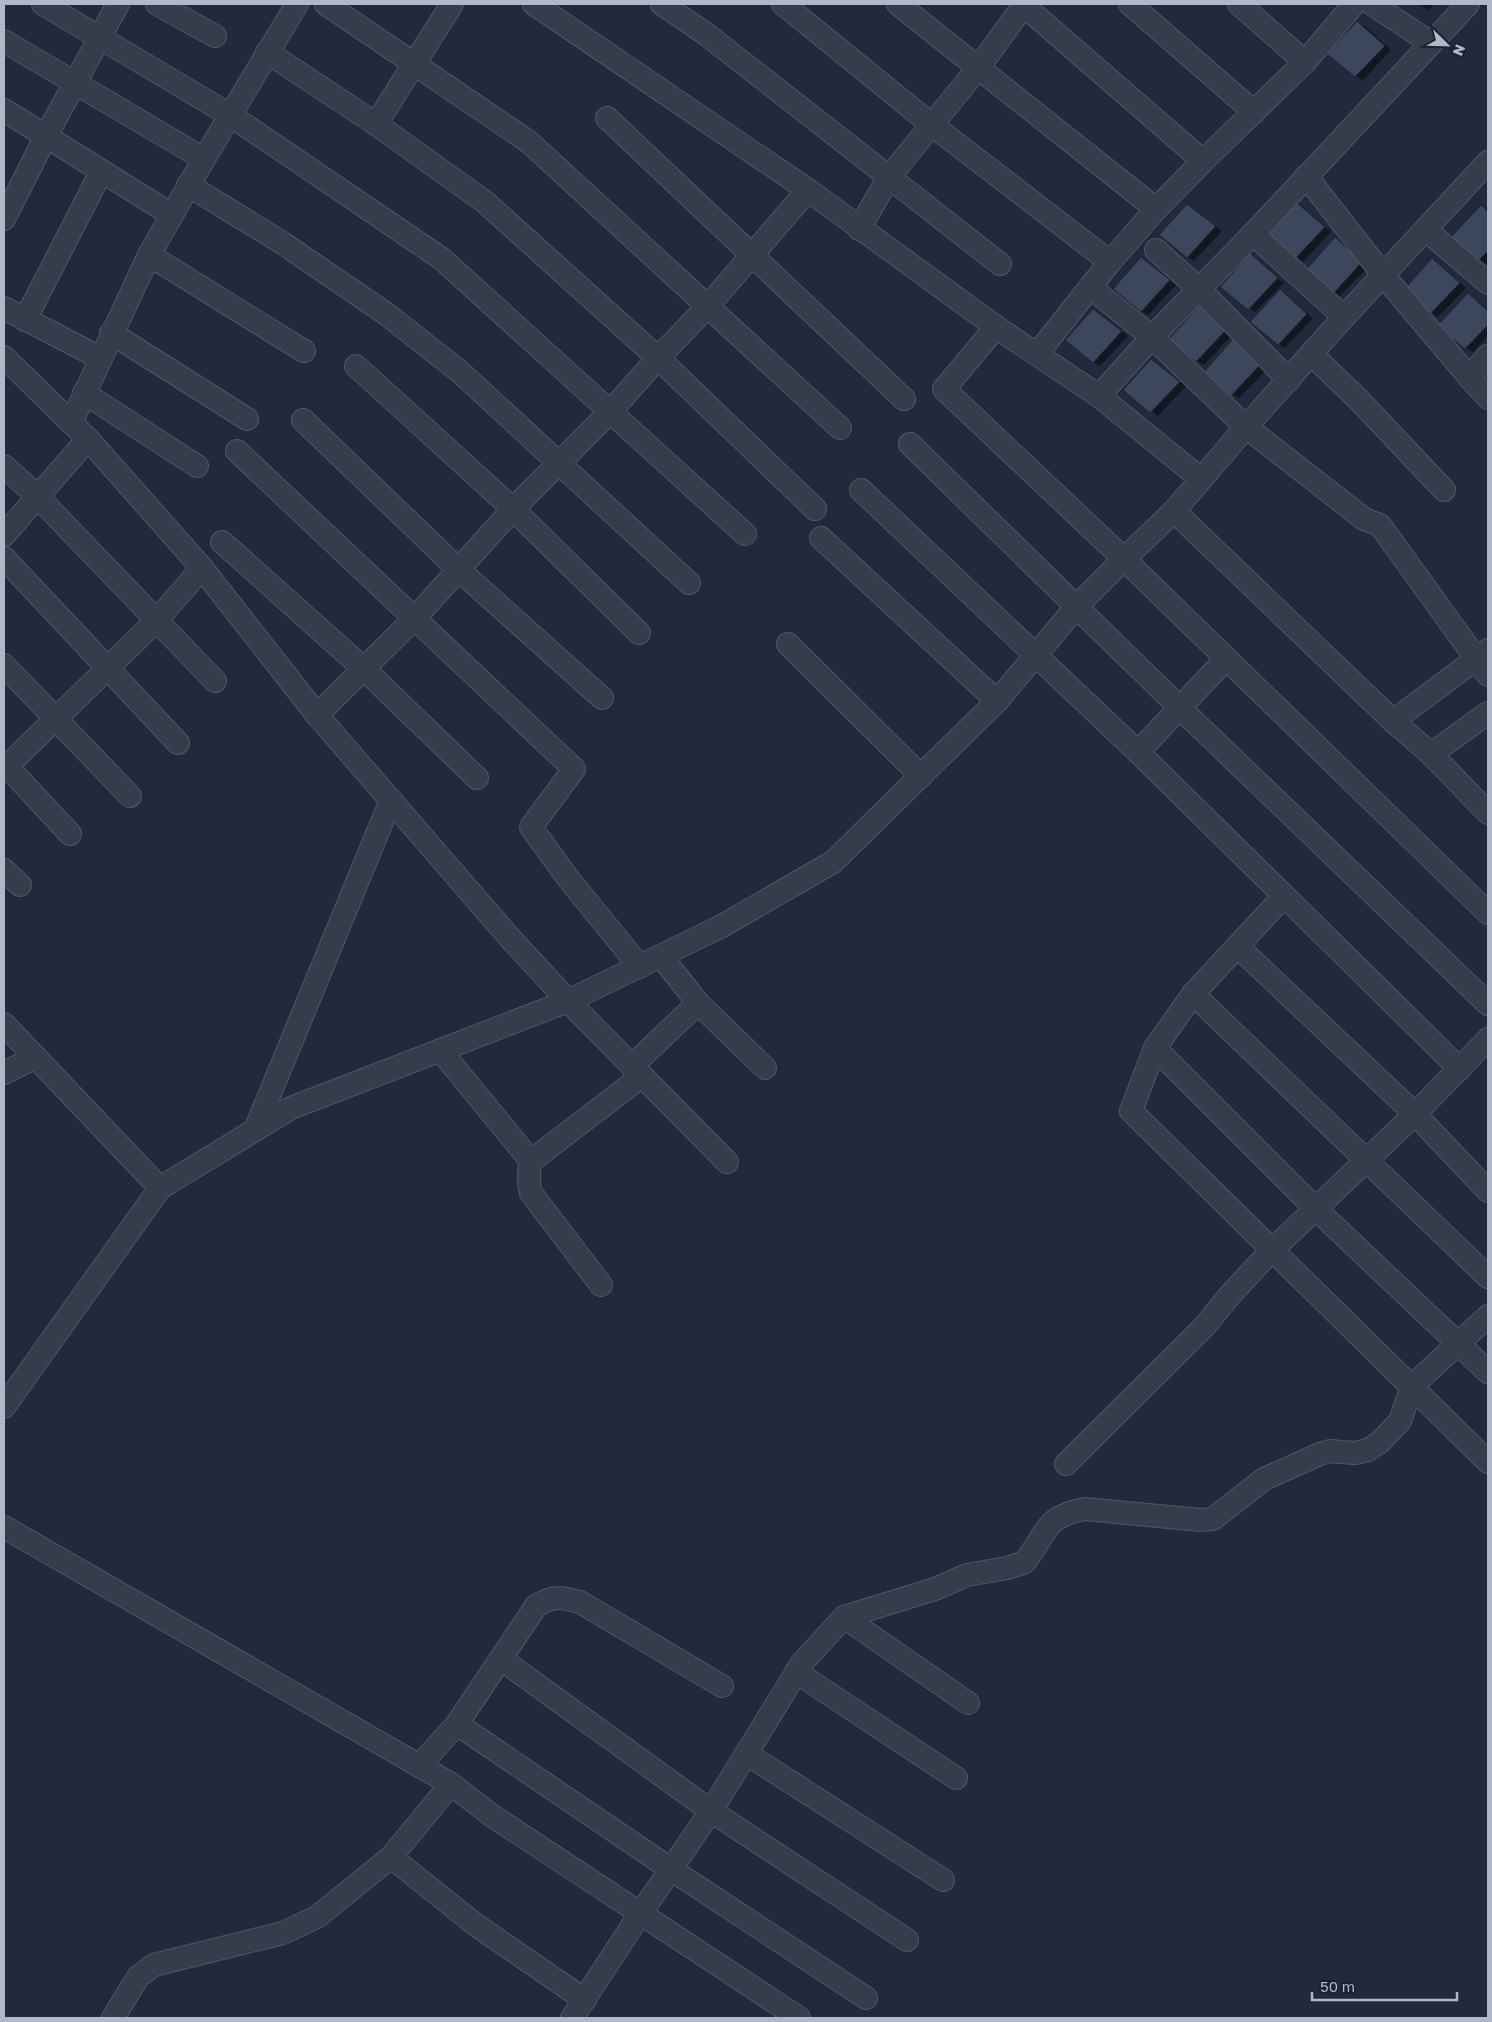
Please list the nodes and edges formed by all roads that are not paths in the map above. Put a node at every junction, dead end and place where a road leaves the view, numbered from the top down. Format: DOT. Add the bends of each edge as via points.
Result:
graph roads {
  1 [pos="43,4"];
  2 [pos="118,4"];
  3 [pos="157,4"];
  4 [pos="297,4"];
  5 [pos="326,4"];
  6 [pos="452,4"];
  7 [pos="534,4"];
  8 [pos="662,4"];
  9 [pos="783,4"];
  10 [pos="898,4"];
  11 [pos="1130,4"];
  12 [pos="1239,4"];
  13 [pos="1354,4"];
  14 [pos="1372,4"];
  15 [pos="1468,4"];
  16 [pos="1023,5"];
  17 [pos="215,36"];
  18 [pos="99,37"];
  19 [pos="4,41"];
  20 [pos="1431,43"];
  21 [pos="267,52"];
  22 [pos="1306,62"];
  23 [pos="414,65"];
  24 [pos="979,67"];
  25 [pos="75,83"];
  26 [pos="4,110"];
  27 [pos="1254,112"];
  28 [pos="230,115"];
  29 [pos="607,118"];
  30 [pos="376,124"];
  31 [pos="932,125"];
  32 [pos="46,136"];
  33 [pos="204,158"];
  34 [pos="1202,161"];
  35 [pos="101,172"];
  36 [pos="1484,175"];
  37 [pos="1306,176"];
  38 [pos="889,177"];
  39 [pos="188,185"];
  40 [pos="808,190"];
  41 [pos="1156,209"];
  42 [pos="172,215"];
  43 [pos="4,219"];
  44 [pos="859,229"];
  45 [pos="1426,230"];
  46 [pos="1254,234"];
  47 [pos="1156,250"];
  48 [pos="149,255"];
  49 [pos="752,256"];
  50 [pos="1110,262"];
  51 [pos="1000,264"];
  52 [pos="1384,276"];
  53 [pos="1488,283"];
  54 [pos="1090,287"];
  55 [pos="1200,290"];
  56 [pos="708,306"];
  57 [pos="4,308"];
  58 [pos="1344,317"];
  59 [pos="24,320"];
  60 [pos="996,327"];
  61 [pos="111,333"];
  62 [pos="1152,337"];
  63 [pos="304,352"];
  64 [pos="1037,354"];
  65 [pos="1311,354"];
  66 [pos="1488,356"];
  67 [pos="4,357"];
  68 [pos="100,358"];
  69 [pos="658,358"];
  70 [pos="356,366"];
  71 [pos="1469,377"];
  72 [pos="1289,380"];
  73 [pos="84,393"];
  74 [pos="1099,396"];
  75 [pos="1488,398"];
  76 [pos="904,399"];
  77 [pos="610,412"];
  78 [pos="248,419"];
  79 [pos="303,420"];
  80 [pos="71,423"];
  81 [pos="1246,427"];
  82 [pos="840,428"];
  83 [pos="88,438"];
  84 [pos="910,444"];
  85 [pos="237,451"];
  86 [pos="559,463"];
  87 [pos="4,466"];
  88 [pos="197,466"];
  89 [pos="1201,479"];
  90 [pos="861,490"];
  91 [pos="1444,490"];
  92 [pos="37,496"];
  93 [pos="513,509"];
  94 [pos="815,509"];
  95 [pos="1174,511"];
  96 [pos="745,534"];
  97 [pos="4,535"];
  98 [pos="821,538"];
  99 [pos="222,542"];
  100 [pos="4,558"];
  101 [pos="1124,559"];
  102 [pos="202,568"];
  103 [pos="458,569"];
  104 [pos="689,583"];
  105 [pos="1077,606"];
  106 [pos="415,618"];
  107 [pos="156,621"];
  108 [pos="639,633"];
  109 [pos="788,644"];
  110 [pos="1034,655"];
  111 [pos="1226,659"];
  112 [pos="1484,661"];
  113 [pos="4,665"];
  114 [pos="364,669"];
  115 [pos="107,670"];
  116 [pos="215,681"];
  117 [pos="602,698"];
  118 [pos="997,700"];
  119 [pos="1179,707"];
  120 [pos="1488,713"];
  121 [pos="317,715"];
  122 [pos="57,719"];
  123 [pos="1393,721"];
  124 [pos="178,743"];
  125 [pos="1138,752"];
  126 [pos="1431,754"];
  127 [pos="5,766"];
  128 [pos="921,776"];
  129 [pos="477,778"];
  130 [pos="130,796"];
  131 [pos="392,800"];
  132 [pos="1488,813"];
  133 [pos="70,834"];
  134 [pos="1284,896"];
  135 [pos="1488,913"];
  136 [pos="1238,947"];
  137 [pos="661,956"];
  138 [pos="640,966"];
  139 [pos="1193,994"];
  140 [pos="568,1001"];
  141 [pos="698,1003"];
  142 [pos="1488,1004"];
  143 [pos="4,1024"];
  144 [pos="1488,1039"];
  145 [pos="1155,1048"];
  146 [pos="440,1050"];
  147 [pos="36,1057"];
  148 [pos="765,1068"];
  149 [pos="1460,1069"];
  150 [pos="637,1071"];
  151 [pos="4,1073"];
  152 [pos="1415,1114"];
  153 [pos="255,1130"];
  154 [pos="1366,1159"];
  155 [pos="532,1161"];
  156 [pos="727,1162"];
  157 [pos="160,1188"];
  158 [pos="1488,1191"];
  159 [pos="1316,1210"];
  160 [pos="1272,1251"];
  161 [pos="1488,1277"];
  162 [pos="601,1285"];
  163 [pos="1488,1316"];
  164 [pos="1458,1342"];
  165 [pos="1488,1372"];
  166 [pos="1412,1386"];
  167 [pos="4,1407"];
  168 [pos="1488,1462"];
  169 [pos="1066,1464"];
  170 [pos="4,1527"];
  171 [pos="844,1617"];
  172 [pos="501,1658"];
  173 [pos="796,1672"];
  174 [pos="722,1686"];
  175 [pos="968,1703"];
  176 [pos="457,1724"];
  177 [pos="747,1754"];
  178 [pos="419,1766"];
  179 [pos="956,1778"];
  180 [pos="451,1784"];
  181 [pos="711,1811"];
  182 [pos="392,1857"];
  183 [pos="672,1870"];
  184 [pos="943,1880"];
  185 [pos="640,1914"];
  186 [pos="907,1940"];
  187 [pos="866,1998"];
  188 [pos="585,2000"];
  189 [pos="113,2018"];
  190 [pos="572,2018"];
  191 [pos="799,2018"];
  1 -- 18 [label="street"];
  2 -- 18 [label="street"];
  3 -- 17 [label="street"];
  4 -- 21 [label="street"];
  5 -- 23 [label="street"];
  6 -- 23 [label="street"];
  7 -- 40 [label="street"];
  8 -- 38 [label="street" via="706,34"];
  9 -- 31 [label="street"];
  10 -- 24 [label="street"];
  11 -- 27 [label="street"];
  12 -- 22 [label="street"];
  13 -- 22 [label="street"];
  14 -- 20 [label="street"];
  15 -- 20 [label="street"];
  16 -- 24 [label="street"];
  16 -- 34 [label="street"];
  18 -- 25 [label="street"];
  18 -- 28 [label="street"];
  19 -- 25 [label="street"];
  20 -- 37 [label="street"];
  21 -- 28 [label="street"];
  21 -- 30 [label="street"];
  22 -- 27 [label="street"];
  23 -- 30 [label="street"];
  23 -- 56 [label="street" via="529,142"];
  24 -- 31 [label="street"];
  24 -- 41 [label="street"];
  25 -- 32 [label="street"];
  25 -- 33 [label="street"];
  26 -- 32 [label="street"];
  27 -- 34 [label="street"];
  28 -- 33 [label="street"];
  28 -- 77 [label="street" via="442,259"];
  29 -- 49 [label="street"];
  30 -- 69 [label="street" via="485,202"];
  31 -- 38 [label="street"];
  31 -- 50 [label="street"];
  32 -- 35 [label="street"];
  32 -- 43 [label="street"];
  33 -- 39 [label="street"];
  34 -- 41 [label="street"];
  35 -- 42 [label="street"];
  35 -- 59 [label="street"];
  36 -- 45 [label="street"];
  37 -- 46 [label="street"];
  37 -- 52 [label="street"];
  38 -- 44 [label="street"];
  38 -- 51 [label="street"];
  39 -- 42 [label="street"];
  39 -- 86 [label="street" via="281,242 386,313 459,371"];
  40 -- 44 [label="street"];
  40 -- 49 [label="street"];
  41 -- 50 [label="street"];
  42 -- 48 [label="street"];
  44 -- 60 [label="street"];
  45 -- 52 [label="street"];
  45 -- 53 [label="street"];
  46 -- 55 [label="street"];
  46 -- 58 [label="street"];
  47 -- 55 [label="street"];
  48 -- 61 [label="street"];
  48 -- 63 [label="street"];
  49 -- 56 [label="street"];
  49 -- 76 [label="street"];
  50 -- 54 [label="street"];
  52 -- 58 [label="street"];
  52 -- 71 [label="street"];
  54 -- 62 [label="street"];
  54 -- 64 [label="street"];
  55 -- 62 [label="street"];
  55 -- 72 [label="street"];
  56 -- 69 [label="street"];
  56 -- 82 [label="street"];
  57 -- 59 [label="street"];
  58 -- 65 [label="street"];
  59 -- 68 [label="street"];
  60 -- 64 [label="street"];
  60 -- 101 [label="street" via="944,388"];
  61 -- 68 [label="street"];
  61 -- 78 [label="street"];
  62 -- 74 [label="street"];
  62 -- 81 [label="street"];
  64 -- 74 [label="street"];
  65 -- 72 [label="street"];
  65 -- 91 [label="street"];
  66 -- 71 [label="street"];
  67 -- 80 [label="street"];
  68 -- 73 [label="street"];
  69 -- 77 [label="street"];
  69 -- 94 [label="street"];
  70 -- 93 [label="street"];
  71 -- 75 [label="street"];
  72 -- 81 [label="street"];
  73 -- 80 [label="street"];
  73 -- 88 [label="street"];
  74 -- 89 [label="street"];
  77 -- 86 [label="street"];
  77 -- 96 [label="street"];
  79 -- 103 [label="street"];
  80 -- 83 [label="street"];
  81 -- 89 [label="street"];
  81 -- 112 [label="street" via="1364,519 1380,525"];
  83 -- 92 [label="street"];
  83 -- 102 [label="street"];
  84 -- 105 [label="street"];
  85 -- 106 [label="street"];
  86 -- 93 [label="street"];
  86 -- 104 [label="street"];
  87 -- 92 [label="street"];
  89 -- 95 [label="street"];
  90 -- 110 [label="street"];
  92 -- 97 [label="street"];
  92 -- 107 [label="street"];
  93 -- 103 [label="street"];
  93 -- 108 [label="street"];
  95 -- 101 [label="street"];
  95 -- 123 [label="street"];
  98 -- 118 [label="street"];
  99 -- 114 [label="street"];
  100 -- 115 [label="street"];
  101 -- 105 [label="street"];
  101 -- 111 [label="street"];
  102 -- 107 [label="street"];
  102 -- 121 [label="street"];
  103 -- 106 [label="street"];
  103 -- 117 [label="street"];
  105 -- 110 [label="street"];
  105 -- 119 [label="street"];
  106 -- 114 [label="street"];
  106 -- 138 [label="street" via="574,769 531,828"];
  107 -- 115 [label="street"];
  107 -- 116 [label="street"];
  109 -- 128 [label="street"];
  110 -- 118 [label="street"];
  110 -- 125 [label="street"];
  111 -- 119 [label="street"];
  111 -- 135 [label="street"];
  112 -- 123 [label="street"];
  113 -- 122 [label="street"];
  114 -- 121 [label="street"];
  114 -- 129 [label="street"];
  115 -- 122 [label="street"];
  115 -- 124 [label="street"];
  118 -- 128 [label="street"];
  119 -- 125 [label="street"];
  119 -- 142 [label="street"];
  120 -- 126 [label="street"];
  121 -- 131 [label="street"];
  122 -- 127 [label="street"];
  122 -- 130 [label="street"];
  123 -- 126 [label="street"];
  125 -- 134 [label="street"];
  126 -- 132 [label="street"];
  127 -- 133 [label="street"];
  128 -- 137 [label="street" via="833,862 722,926"];
  131 -- 140 [label="street"];
  131 -- 153 [label="street"];
  134 -- 136 [label="street"];
  134 -- 149 [label="street"];
  136 -- 139 [label="street"];
  136 -- 152 [label="street"];
  137 -- 138 [label="street"];
  137 -- 141 [label="street"];
  138 -- 140 [label="street"];
  139 -- 145 [label="street"];
  139 -- 154 [label="street"];
  140 -- 146 [label="street"];
  140 -- 150 [label="street"];
  141 -- 148 [label="street"];
  141 -- 150 [label="street"];
  143 -- 147 [label="street"];
  144 -- 149 [label="street"];
  145 -- 159 [label="street"];
  145 -- 160 [label="street" via="1131,1111"];
  146 -- 153 [label="street" via="291,1108"];
  146 -- 155 [label="street"];
  147 -- 151 [label="street"];
  147 -- 157 [label="street"];
  149 -- 152 [label="street"];
  150 -- 155 [label="street"];
  150 -- 156 [label="street"];
  152 -- 154 [label="street"];
  152 -- 158 [label="street"];
  153 -- 157 [label="street"];
  154 -- 159 [label="street"];
  154 -- 161 [label="street"];
  155 -- 162 [label="street" via="528,1172 531,1193"];
  157 -- 167 [label="street"];
  159 -- 160 [label="street"];
  159 -- 164 [label="street"];
  160 -- 166 [label="street"];
  160 -- 169 [label="street" via="1204,1327"];
  163 -- 164 [label="street"];
  164 -- 165 [label="street"];
  164 -- 166 [label="street"];
  166 -- 168 [label="street"];
  166 -- 171 [label="street" via="1400,1421 1380,1442 1368,1450 1320,1454 1264,1479 1213,1519 1085,1509 1066,1512 1050,1523 1025,1562 967,1575 935,1589"];
  170 -- 178 [label="street"];
  171 -- 173 [label="street"];
  171 -- 175 [label="street"];
  172 -- 174 [label="street" via="536,1606 549,1598 563,1598 580,1602"];
  172 -- 176 [label="street"];
  172 -- 181 [label="street"];
  173 -- 177 [label="street"];
  173 -- 179 [label="street"];
  176 -- 178 [label="street"];
  176 -- 183 [label="street"];
  177 -- 181 [label="street"];
  177 -- 184 [label="street"];
  178 -- 180 [label="street"];
  180 -- 182 [label="street"];
  180 -- 185 [label="street" via="491,1815"];
  181 -- 183 [label="street"];
  181 -- 186 [label="street"];
  182 -- 188 [label="street" via="476,1925"];
  182 -- 189 [label="street" via="317,1917 283,1933 154,1965 138,1977"];
  183 -- 185 [label="street"];
  183 -- 187 [label="street"];
  185 -- 188 [label="street"];
  185 -- 191 [label="street"];
  188 -- 190 [label="street"];
}
